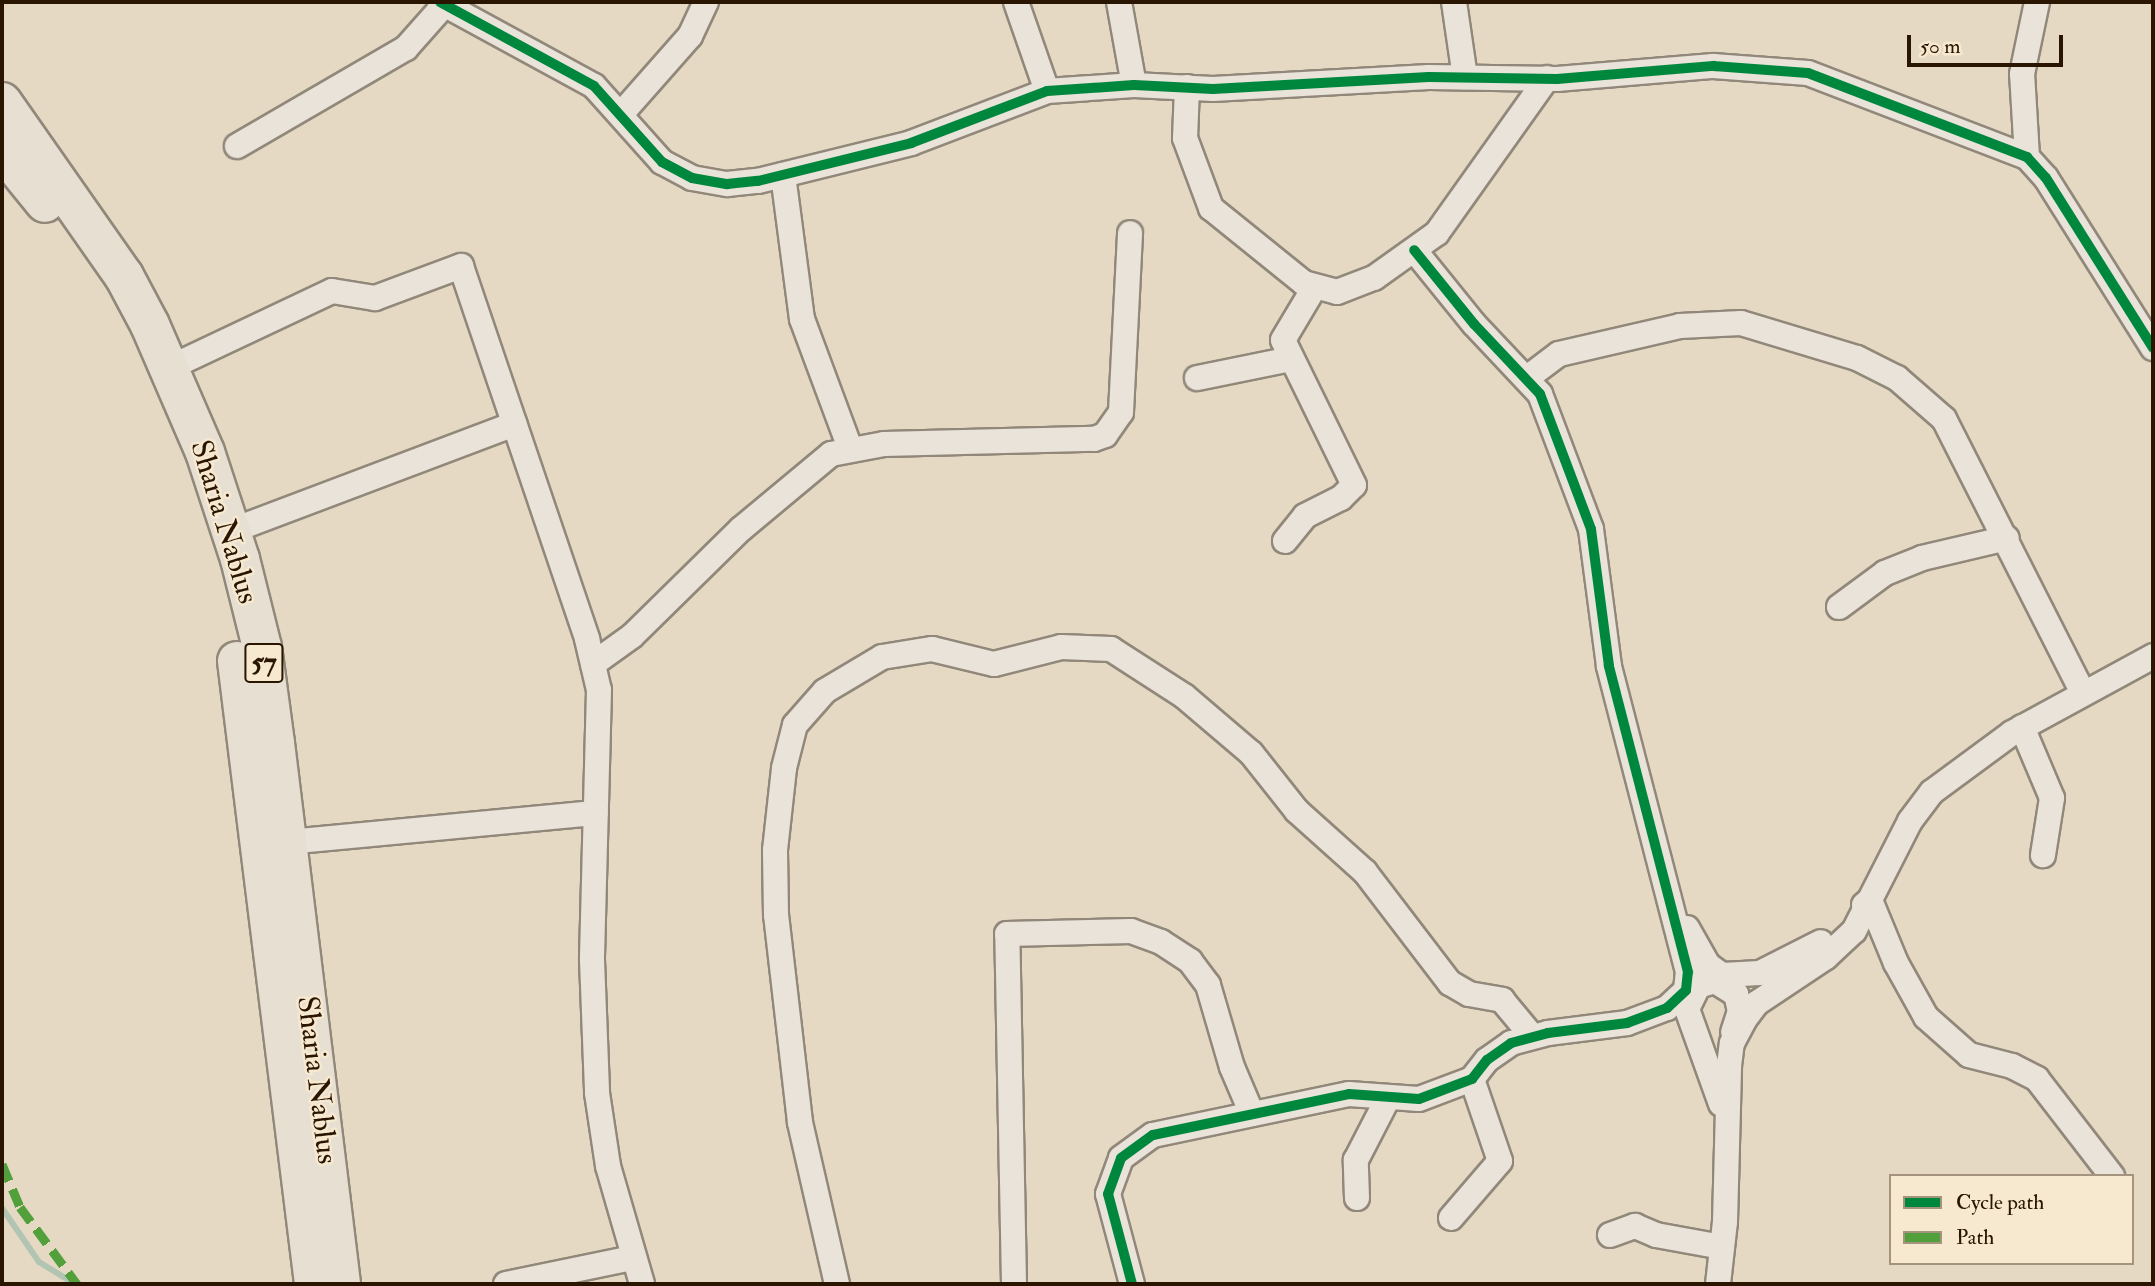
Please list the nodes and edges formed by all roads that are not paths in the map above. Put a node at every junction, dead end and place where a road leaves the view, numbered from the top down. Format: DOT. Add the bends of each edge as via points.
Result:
graph roads {
  1 [pos="706,2"];
  2 [pos="1016,2"];
  3 [pos="1119,2"];
  4 [pos="1454,2"];
  5 [pos="2037,2"];
  6 [pos="443,3"];
  7 [pos="1465,78"];
  8 [pos="1547,78"];
  9 [pos="1134,85"];
  10 [pos="1187,87"];
  11 [pos="1047,91"];
  12 [pos="2,102"];
  13 [pos="622,113"];
  14 [pos="237,146"];
  15 [pos="2,150"];
  16 [pos="2027,157"];
  17 [pos="783,175"];
  18 [pos="1130,233"];
  19 [pos="1413,250"];
  20 [pos="1314,288"];
  21 [pos="2153,348"];
  22 [pos="1290,359"];
  23 [pos="169,368"];
  24 [pos="1197,378"];
  25 [pos="1527,378"];
  26 [pos="514,424"];
  27 [pos="850,448"];
  28 [pos="231,531"];
  29 [pos="2007,538"];
  30 [pos="1285,541"];
  31 [pos="1839,607"];
  32 [pos="2153,656"];
  33 [pos="593,664"];
  34 [pos="2083,693"];
  35 [pos="2022,727"];
  36 [pos="596,813"];
  37 [pos="288,842"];
  38 [pos="2043,855"];
  39 [pos="1656,859"];
  40 [pos="1870,900"];
  41 [pos="1615,1025"];
  42 [pos="1532,1036"];
  43 [pos="1702,1042"];
  44 [pos="1732,1043"];
  45 [pos="1472,1079"];
  46 [pos="1388,1098"];
  47 [pos="1252,1114"];
  48 [pos="1728,1128"];
  49 [pos="2110,1174"];
  50 [pos="1357,1198"];
  51 [pos="1451,1218"];
  52 [pos="1610,1235"];
  53 [pos="1722,1247"];
  54 [pos="634,1258"];
  55 [pos="314,1284"];
  56 [pos="341,1284"];
  57 [pos="506,1284"];
  58 [pos="642,1284"];
  59 [pos="837,1284"];
  60 [pos="1014,1284"];
  61 [pos="1132,1284"];
  62 [pos="1718,1284"];
  1 -- 13 [label="street" via="690,36"];
  2 -- 11 [label="street"];
  3 -- 9 [label="street"];
  4 -- 7 [label="street"];
  5 -- 16 [label="street" via="2022,74"];
  6 -- 13 [label="street" via="594,86"];
  6 -- 14 [label="street" via="406,48"];
  7 -- 8 [label="street"];
  7 -- 10 [label="street"];
  8 -- 16 [label="street" via="1648,75 1713,66 1808,73"];
  8 -- 19 [label="street" via="1447,222"];
  9 -- 10 [label="street"];
  9 -- 11 [label="street"];
  10 -- 20 [label="street" via="1185,138 1211,208"];
  11 -- 17 [label="street" via="911,144"];
  12 -- 23 [label="main road, Sharia Nablus / 57" via="124,276"];
  13 -- 17 [label="street" via="649,151 692,178 727,184"];
  15 -- 55 [label="main road, Sharia Nablus / 57" via="53,213 138,351 165,410 218,575 237,657"];
  16 -- 21 [label="street" via="2046,178"];
  17 -- 27 [label="street" via="802,318"];
  18 -- 27 [label="street" via="1121,412 1105,435"];
  19 -- 20 [label="street" via="1361,285 1337,292"];
  19 -- 25 [label="street" via="1474,324"];
  20 -- 22 [label="street" via="1283,340"];
  22 -- 24 [label="street"];
  22 -- 30 [label="street" via="1354,485 1341,498 1305,516"];
  23 -- 26 [label="street" via="332,291 375,298 461,266"];
  23 -- 28 [label="main road, Sharia Nablus / 57" via="205,452"];
  25 -- 29 [label="street" via="1559,354 1680,326 1741,323 1857,358 1897,378 1944,419"];
  25 -- 39 [label="street" via="1540,394 1591,529 1609,666"];
  26 -- 28 [label="street"];
  26 -- 33 [label="street"];
  27 -- 33 [label="street" via="831,454 741,529 632,636"];
  28 -- 37 [label="main road, Sharia Nablus / 57" via="262,647"];
  29 -- 31 [label="street" via="1885,573"];
  29 -- 34 [label="street"];
  32 -- 34 [label="street"];
  33 -- 36 [label="street" via="599,690"];
  34 -- 35 [label="street"];
  35 -- 38 [label="street" via="2052,798"];
  35 -- 40 [label="street" via="1932,793 1910,821"];
  36 -- 37 [label="street"];
  36 -- 54 [label="street" via="592,960 597,1093 608,1166"];
  37 -- 56 [label="main road, Sharia Nablus / 57"];
  39 -- 40 [label="street" via="1699,953 1722,975 1741,976 1784,964 1815,946"];
  39 -- 41 [label="street" via="1688,972 1686,990 1667,1008"];
  40 -- 44 [label="street" via="1854,931 1826,957 1757,1003"];
  40 -- 49 [label="street" via="1896,963 1926,1017 1969,1055 2012,1066 2037,1079"];
  41 -- 42 [label="street"];
  41 -- 43 [label="street" via="1686,1030"];
  42 -- 45 [label="street" via="1496,1051"];
  42 -- 59 [label="street" via="1502,1000 1469,994 1450,983 1365,872 1297,811 1251,753 1184,696 1111,649 1061,647 994,664 932,649 882,657 818,696 795,725 784,768 775,850 776,915 800,1122"];
  43 -- 44 [label="street" via="1689,1018 1688,1000 1698,986 1715,981 1731,988 1739,1002"];
  43 -- 48 [label="street"];
  44 -- 48 [label="street"];
  45 -- 46 [label="street" via="1419,1100"];
  45 -- 51 [label="street" via="1500,1161"];
  46 -- 47 [label="street" via="1349,1094"];
  46 -- 50 [label="street" via="1356,1160"];
  47 -- 60 [label="street" via="1231,1067 1208,985 1190,961 1161,942 1131,931 1007,934"];
  47 -- 61 [label="street" via="1153,1135 1121,1158 1108,1194"];
  48 -- 53 [label="street"];
  52 -- 53 [label="street" via="1635,1226 1656,1235"];
  53 -- 62 [label="street"];
  54 -- 57 [label="street"];
  54 -- 58 [label="street"];
}
